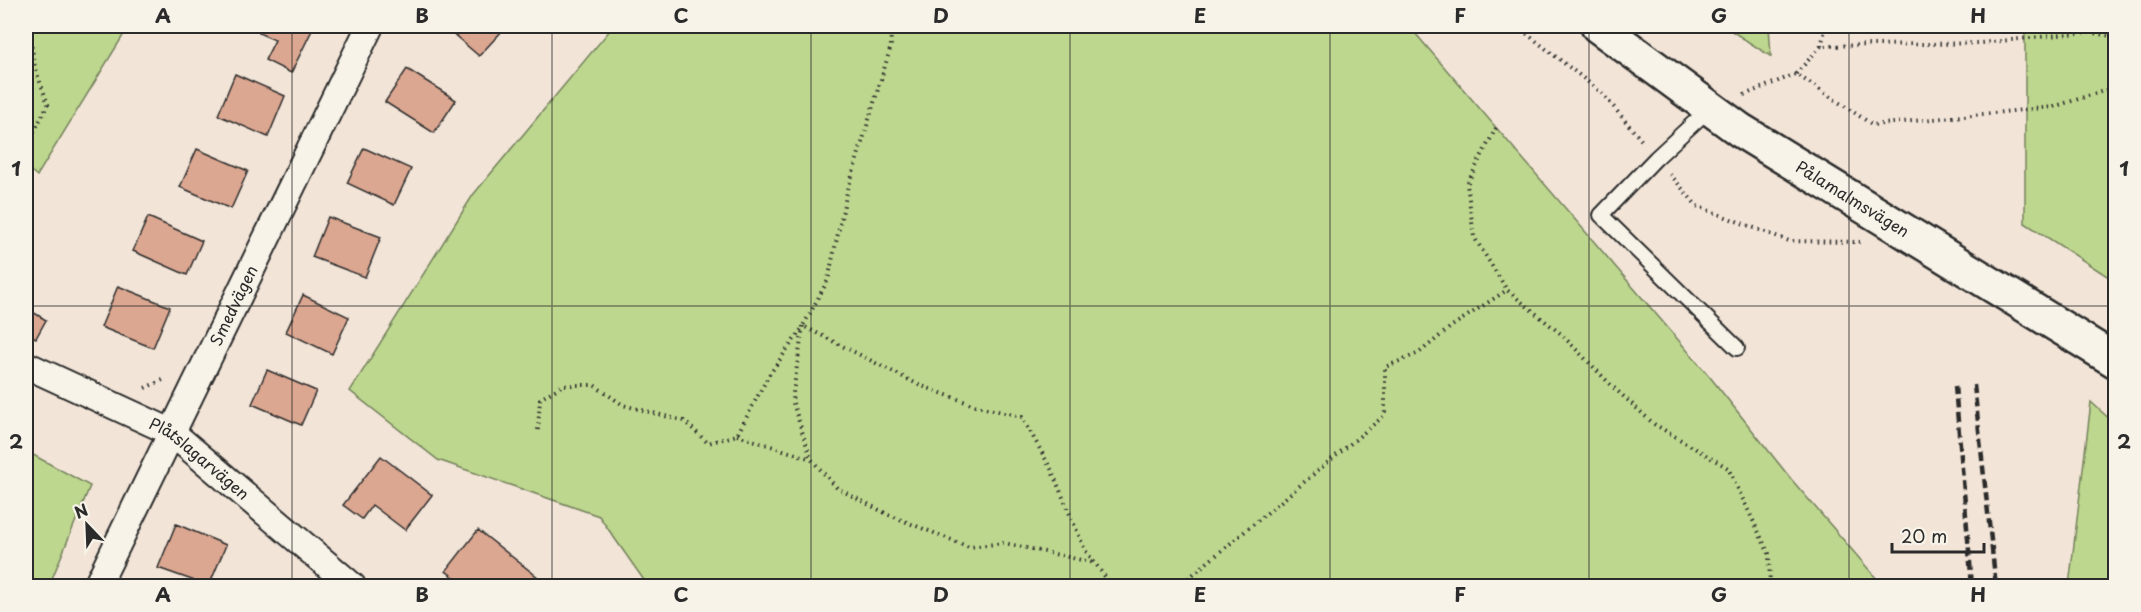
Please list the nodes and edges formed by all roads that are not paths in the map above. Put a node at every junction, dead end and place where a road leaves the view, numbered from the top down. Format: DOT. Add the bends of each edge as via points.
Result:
graph roads {
  1 [pos="370,26"];
  2 [pos="1598,26"];
  3 [pos="1710,108"];
  4 [pos="1737,348"];
  5 [pos="2115,361"];
  6 [pos="26,365"];
  7 [pos="171,432"];
  8 [pos="97,586"];
  9 [pos="352,586"];
  1 -- 7 [label="street, Smedvägen"];
  2 -- 3 [label="street, Pålamalmsvägen"];
  3 -- 4 [label="lane" via="1601,215"];
  3 -- 5 [label="street, Pålamalmsvägen"];
  6 -- 7 [label="street, Plåtslagarvägen"];
  7 -- 8 [label="street, Smedvägen"];
  7 -- 9 [label="street, Plåtslagarvägen"];
}
